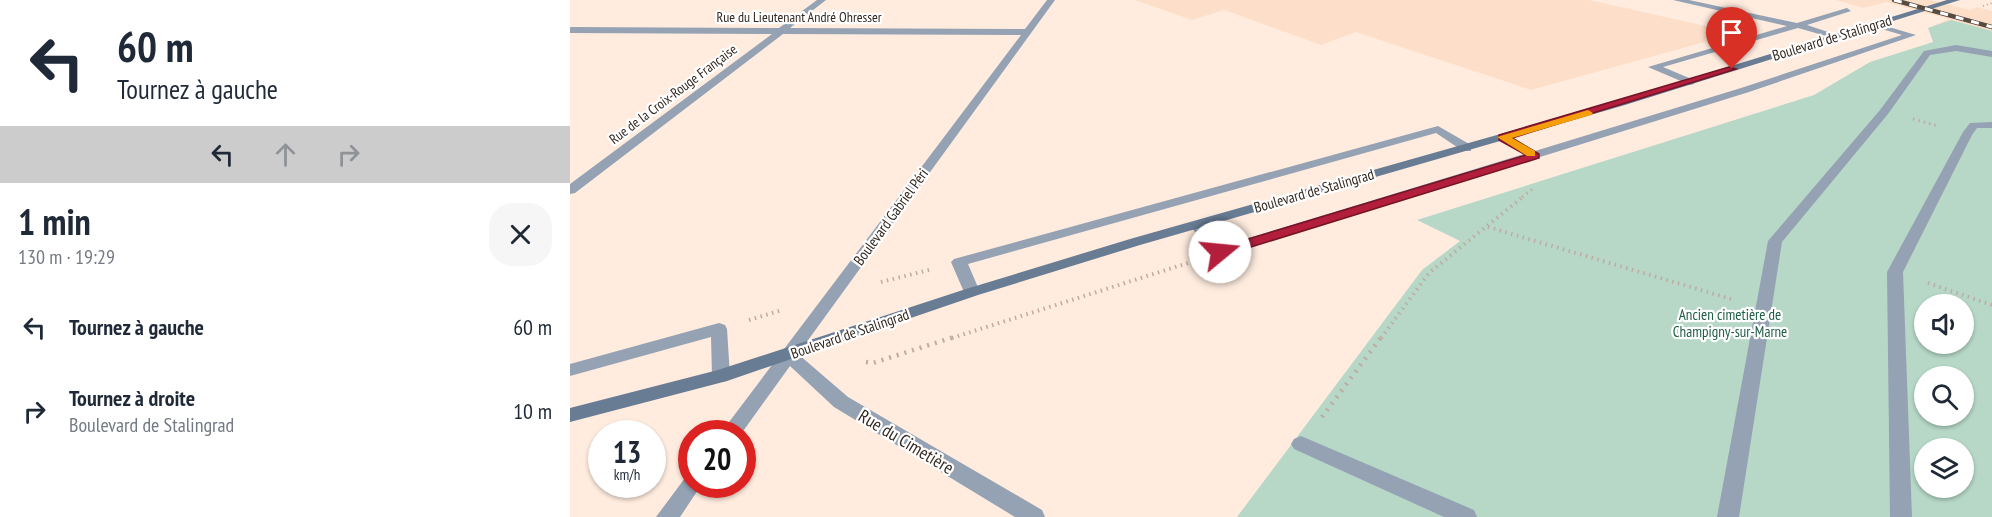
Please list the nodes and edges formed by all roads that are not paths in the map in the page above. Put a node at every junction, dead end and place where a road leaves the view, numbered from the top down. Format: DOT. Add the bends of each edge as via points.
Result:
graph roads {
  1 [pos="822,0"];
  2 [pos="1051,0"];
  3 [pos="1677,0"];
  4 [pos="1956,0"];
  5 [pos="1847,11"];
  6 [pos="1875,24"];
  7 [pos="1801,26"];
  8 [pos="570,30"];
  9 [pos="782,31"];
  10 [pos="1027,32"];
  11 [pos="1834,37"];
  12 [pos="1992,54"];
  13 [pos="1690,82"];
  14 [pos="1992,125"];
  15 [pos="1503,137"];
  16 [pos="1467,148"];
  17 [pos="1535,156"];
  18 [pos="570,190"];
  19 [pos="1196,225"];
  20 [pos="972,292"];
  21 [pos="788,355"];
  22 [pos="570,370"];
  23 [pos="721,376"];
  24 [pos="570,415"];
  25 [pos="740,420"];
  26 [pos="1301,444"];
  27 [pos="682,498"];
  28 [pos="668,517"];
  29 [pos="1034,517"];
  30 [pos="1466,517"];
  31 [pos="1728,517"];
  32 [pos="1901,517"];
  1 -- 9 [label="street, Rue de la Croix-Rouge Française"];
  2 -- 10 [label="street, Boulevard Gabriel Péri"];
  3 -- 7 [label="street"];
  4 -- 6 [label="main road, Boulevard de Stalingrad"];
  5 -- 7 [label="street"];
  6 -- 11 [label="main road, Boulevard de Stalingrad"];
  6 -- 17 [label="street" via="1911,35"];
  7 -- 11 [label="street"];
  7 -- 13 [label="street" via="1653,67"];
  8 -- 9 [label="street, Rue du Lieutenant André Ohresser"];
  9 -- 10 [label="street, Rue du Lieutenant André Ohresser"];
  9 -- 18 [label="street, Rue de la Croix-Rouge Française"];
  10 -- 21 [label="street, Boulevard Gabriel Péri"];
  11 -- 13 [label="main road, Boulevard de Stalingrad"];
  12 -- 31 [label="street" via="1956,48 1927,53 1884,112 1775,242"];
  13 -- 15 [label="main road, Boulevard de Stalingrad"];
  14 -- 32 [label="street" via="1974,125 1967,134 1895,272"];
  15 -- 16 [label="main road, Boulevard de Stalingrad"];
  15 -- 17 [label="street"];
  16 -- 19 [label="main road, Boulevard de Stalingrad"];
  16 -- 20 [label="street" via="1438,129 959,262"];
  17 -- 19 [label="street" via="1220,252"];
  19 -- 20 [label="main road, Boulevard de Stalingrad"];
  20 -- 21 [label="main road, Boulevard de Stalingrad"];
  21 -- 23 [label="main road, Boulevard de Stalingrad"];
  21 -- 25 [label="street, Boulevard Gabriel Péri"];
  21 -- 29 [label="street, Rue du Cimetière" via="841,402"];
  22 -- 23 [label="street" via="719,329"];
  23 -- 24 [label="main road, Boulevard de Stalingrad"];
  26 -- 30 [label="street"];
  27 -- 28 [label="street"];
}
